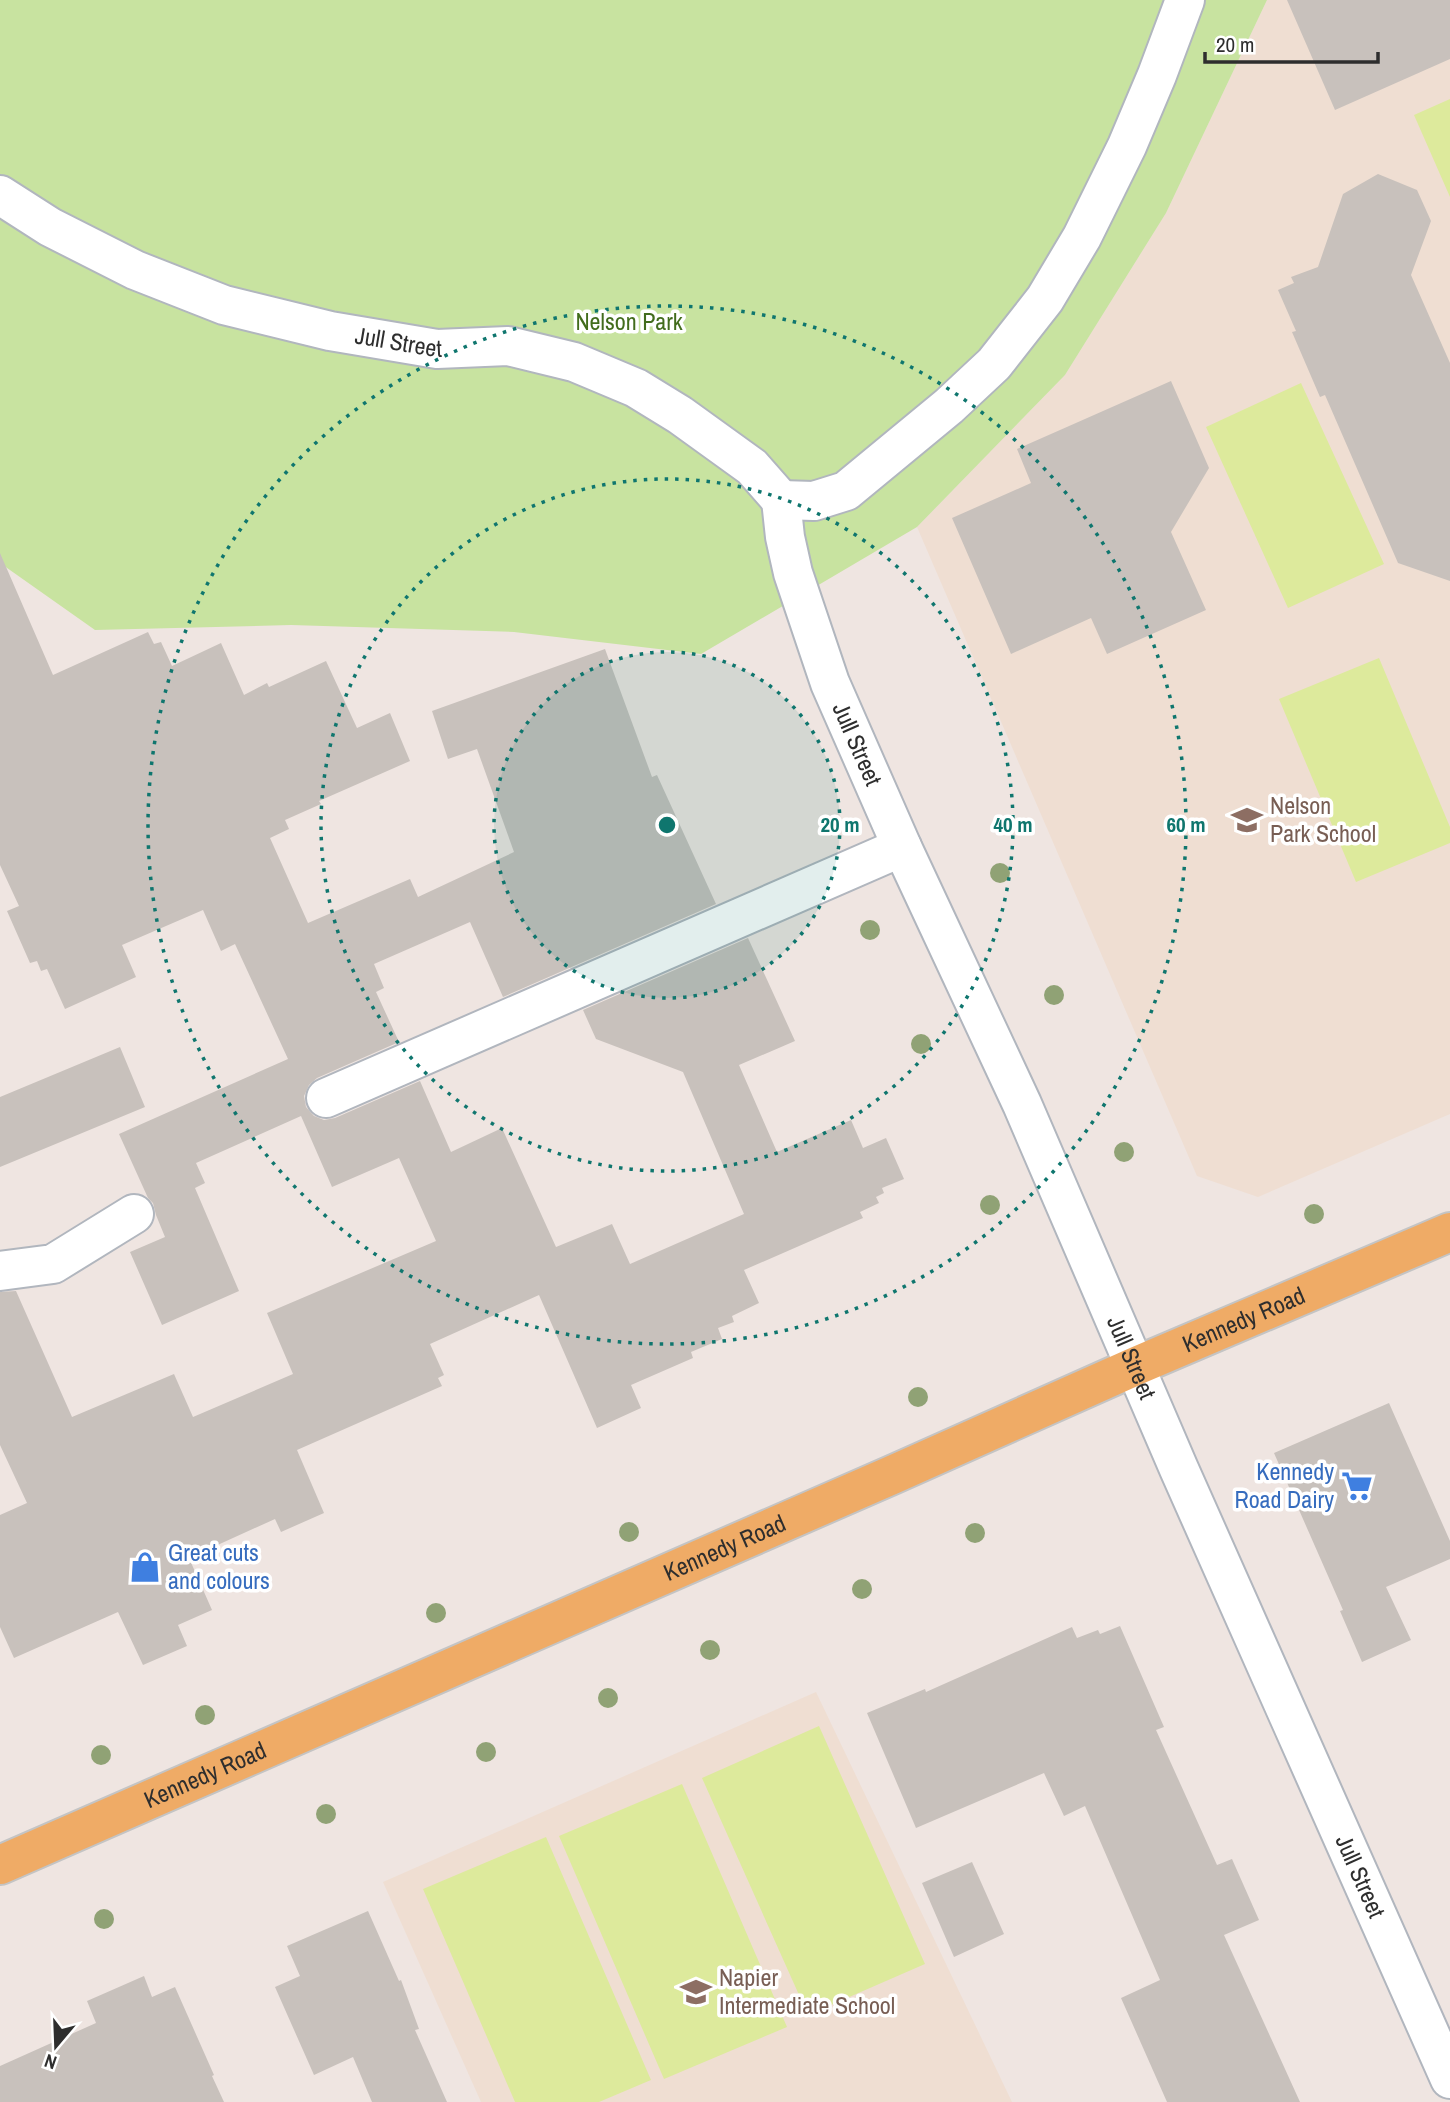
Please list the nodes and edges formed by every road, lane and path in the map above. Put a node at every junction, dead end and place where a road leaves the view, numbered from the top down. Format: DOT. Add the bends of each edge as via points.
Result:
graph roads {
  1 [pos="1185,0"];
  2 [pos="0,195"];
  3 [pos="781,500"];
  4 [pos="902,847"];
  5 [pos="326,1098"];
  6 [pos="134,1214"];
  7 [pos="1450,1232"];
  8 [pos="0,1271"];
  9 [pos="1136,1366"];
  10 [pos="0,1865"];
  11 [pos="1450,2079"];
  1 -- 3 [label="street" via="1157,75 1083,237 1045,299 994,364 846,491 814,501"];
  2 -- 3 [label="street, Jull Street" via="50,227 135,270 223,305 343,334 437,349 508,346 573,362 636,388 680,415 752,467"];
  3 -- 4 [label="street, Jull Street" via="793,573 813,638"];
  4 -- 5 [label="street"];
  4 -- 9 [label="street, Jull Street" via="1022,1104"];
  6 -- 8 [label="street" via="53,1264"];
  7 -- 9 [label="main road, Kennedy Road"];
  9 -- 10 [label="main road, Kennedy Road"];
  9 -- 11 [label="street, Jull Street"];
}
